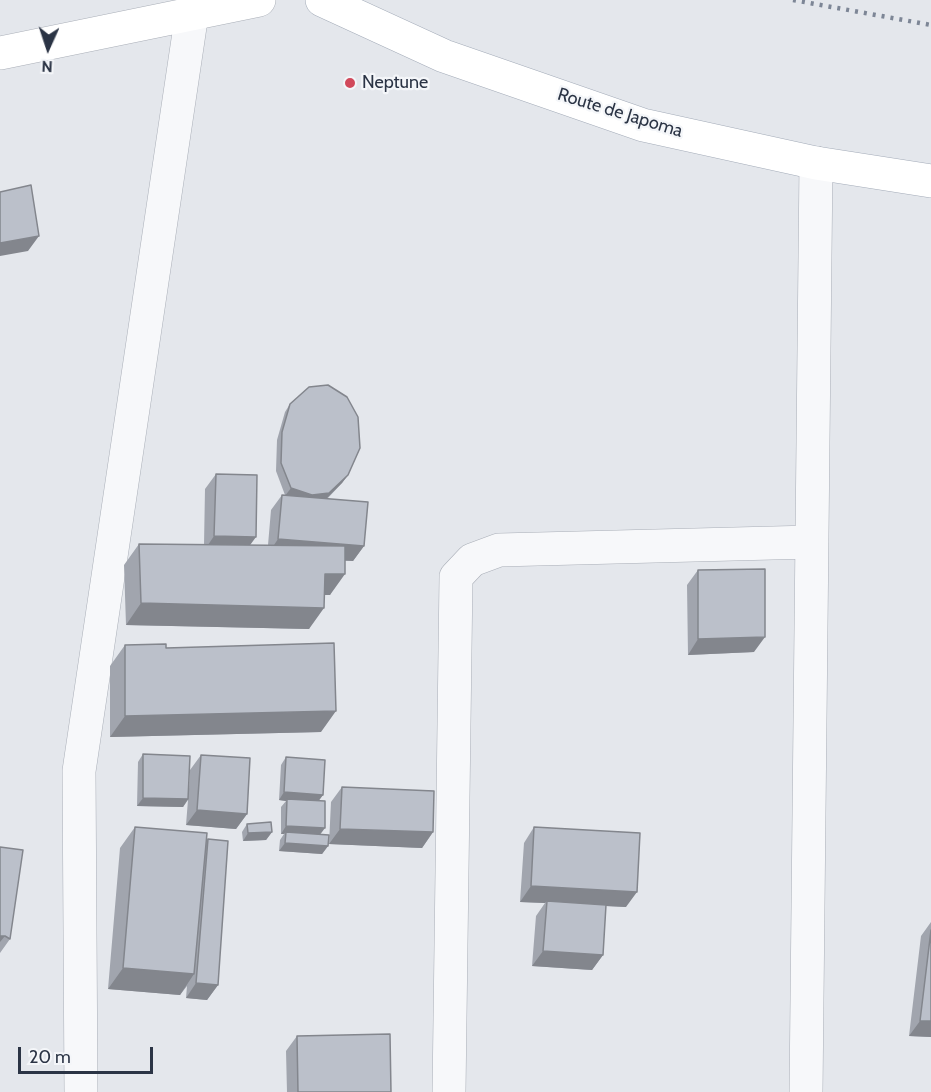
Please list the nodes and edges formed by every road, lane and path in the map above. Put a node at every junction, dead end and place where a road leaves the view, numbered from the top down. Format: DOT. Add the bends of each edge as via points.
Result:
graph roads {
  1 [pos="259,0"];
  2 [pos="322,0"];
  3 [pos="192,13"];
  4 [pos="0,53"];
  5 [pos="816,163"];
  6 [pos="931,182"];
  7 [pos="812,542"];
  8 [pos="81,1092"];
  9 [pos="449,1092"];
  10 [pos="806,1092"];
  1 -- 3 [label="main road"];
  2 -- 5 [label="main road, Route de Japoma" via="444,56 643,124"];
  3 -- 4 [label="main road"];
  3 -- 8 [label="street" via="78,771"];
  5 -- 6 [label="main road, Route de Japoma"];
  5 -- 7 [label="street"];
  7 -- 9 [label="street" via="499,550 472,560 456,577"];
  7 -- 10 [label="street"];
}
